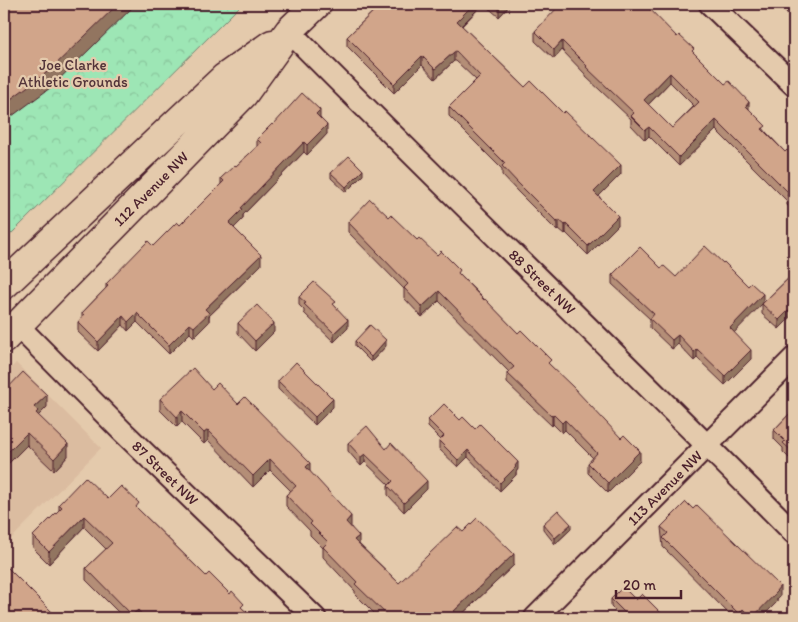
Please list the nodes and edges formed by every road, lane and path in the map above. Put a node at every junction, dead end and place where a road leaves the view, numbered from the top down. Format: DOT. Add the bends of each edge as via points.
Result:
graph roads {
  1 [pos="317,4"];
  2 [pos="710,4"];
  3 [pos="289,32"];
  4 [pos="794,85"];
  5 [pos="4,285"];
  6 [pos="10,332"];
  7 [pos="794,358"];
  8 [pos="708,445"];
  9 [pos="794,533"];
  10 [pos="315,618"];
  11 [pos="535,618"];
  1 -- 3 [label="main road, 112 Avenue NW"];
  2 -- 4 [label="street"];
  3 -- 5 [label="main road, 112 Avenue NW" via="224,78"];
  3 -- 6 [label="main road, 112 Avenue NW" via="244,95"];
  3 -- 8 [label="street, 88 Street NW"];
  6 -- 10 [label="street, 87 Street NW" via="122,431"];
  7 -- 8 [label="street, 113 Avenue NW"];
  8 -- 9 [label="street, 88 Street NW"];
  8 -- 11 [label="street, 113 Avenue NW"];
}
